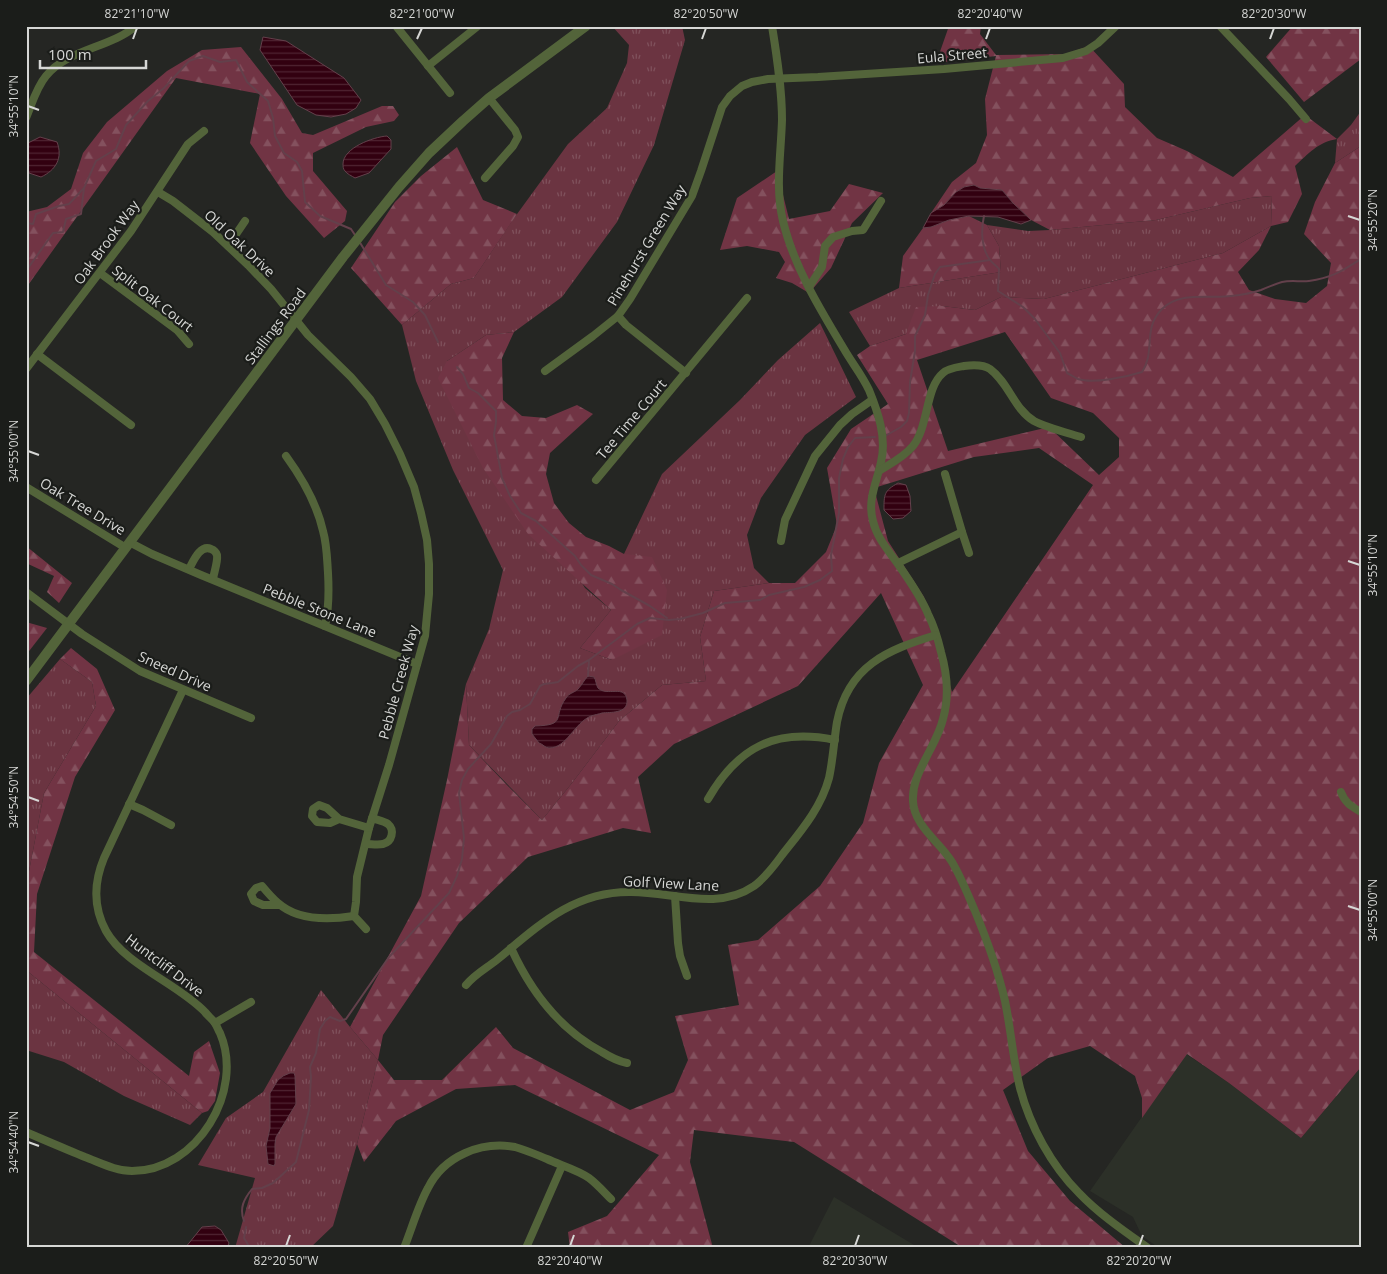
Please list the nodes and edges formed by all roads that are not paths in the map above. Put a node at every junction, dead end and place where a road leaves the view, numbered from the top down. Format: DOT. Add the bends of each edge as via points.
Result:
graph roads {
  1 [pos="136,26"];
  2 [pos="396,26"];
  3 [pos="478,26"];
  4 [pos="586,26"];
  5 [pos="772,26"];
  6 [pos="1116,26"];
  7 [pos="1220,26"];
  8 [pos="428,66"];
  9 [pos="779,79"];
  10 [pos="450,93"];
  11 [pos="489,98"];
  12 [pos="26,118"];
  13 [pos="1306,119"];
  14 [pos="204,131"];
  15 [pos="485,178"];
  16 [pos="158,192"];
  17 [pos="881,201"];
  18 [pos="245,221"];
  19 [pos="228,246"];
  20 [pos="100,273"];
  21 [pos="809,287"];
  22 [pos="747,298"];
  23 [pos="618,316"];
  24 [pos="297,321"];
  25 [pos="190,344"];
  26 [pos="37,354"];
  27 [pos="26,369"];
  28 [pos="545,372"];
  29 [pos="686,373"];
  30 [pos="872,400"];
  31 [pos="131,425"];
  32 [pos="1081,437"];
  33 [pos="286,456"];
  34 [pos="879,470"];
  35 [pos="945,474"];
  36 [pos="596,480"];
  37 [pos="26,487"];
  38 [pos="962,532"];
  39 [pos="781,541"];
  40 [pos="129,545"];
  41 [pos="969,553"];
  42 [pos="898,563"];
  43 [pos="189,570"];
  44 [pos="213,580"];
  45 [pos="26,592"];
  46 [pos="69,624"];
  47 [pos="325,626"];
  48 [pos="936,635"];
  49 [pos="417,664"];
  50 [pos="26,681"];
  51 [pos="183,690"];
  52 [pos="250,718"];
  53 [pos="834,740"];
  54 [pos="1341,792"];
  55 [pos="708,798"];
  56 [pos="129,804"];
  57 [pos="1361,812"];
  58 [pos="372,818"];
  59 [pos="340,819"];
  60 [pos="171,825"];
  61 [pos="369,828"];
  62 [pos="366,844"];
  63 [pos="675,896"];
  64 [pos="279,904"];
  65 [pos="354,916"];
  66 [pos="366,929"];
  67 [pos="511,948"];
  68 [pos="687,976"];
  69 [pos="466,985"];
  70 [pos="251,1002"];
  71 [pos="215,1023"];
  72 [pos="626,1063"];
  73 [pos="26,1132"];
  74 [pos="562,1166"];
  75 [pos="611,1199"];
  76 [pos="404,1248"];
  77 [pos="526,1248"];
  78 [pos="1148,1248"];
  1 -- 12 [label="street" via="122,37 55,67 41,83"];
  2 -- 8 [label="street"];
  3 -- 8 [label="street"];
  4 -- 11 [label="street, Stallings Road"];
  5 -- 9 [label="street"];
  6 -- 9 [label="street, Eula Street" via="1086,51 1063,58"];
  7 -- 13 [label="street"];
  8 -- 10 [label="street"];
  9 -- 21 [label="street" via="781,209 794,256"];
  9 -- 23 [label="street, Pinehurst Green Way" via="747,84 725,102 692,196"];
  11 -- 15 [label="street" via="518,137"];
  11 -- 24 [label="street, Stallings Road" via="429,153 399,187"];
  14 -- 16 [label="street, Oak Brook Way" via="188,144"];
  16 -- 19 [label="street, Old Oak Drive"];
  16 -- 20 [label="street, Oak Brook Way"];
  17 -- 21 [label="street" via="863,230 833,237 825,246 822,267"];
  18 -- 19 [label="street"];
  19 -- 24 [label="street, Old Oak Drive" via="271,289"];
  20 -- 25 [label="street, Split Oak Court" via="177,330"];
  20 -- 26 [label="street, Oak Brook Way"];
  21 -- 30 [label="street"];
  22 -- 29 [label="street, Tee Time Court"];
  23 -- 28 [label="street, Pinehurst Green Way"];
  23 -- 29 [label="street"];
  24 -- 40 [label="street, Stallings Road"];
  24 -- 49 [label="street, Pebble Creek Way" via="370,399 414,487 427,540 429,564 425,636"];
  26 -- 27 [label="street, Oak Brook Way"];
  26 -- 31 [label="street"];
  29 -- 36 [label="street, Tee Time Court"];
  30 -- 34 [label="street" via="883,442"];
  30 -- 39 [label="street" via="840,425 815,456 785,520"];
  32 -- 34 [label="street" via="1035,421 1020,410 1007,388 989,368 957,367 943,373 934,385 923,427 913,446"];
  33 -- 47 [label="street" via="305,487 324,533 329,584"];
  34 -- 42 [label="street" via="871,498 872,519 880,540"];
  35 -- 38 [label="street"];
  37 -- 40 [label="street, Oak Tree Drive"];
  38 -- 41 [label="street"];
  38 -- 42 [label="street"];
  40 -- 43 [label="street, Pebble Stone Lane"];
  40 -- 46 [label="street, Stallings Road"];
  42 -- 48 [label="street" via="926,608"];
  43 -- 44 [label="street, Pebble Stone Lane"];
  43 -- 44 [label="street" via="202,550 212,549 217,556"];
  44 -- 47 [label="street, Pebble Stone Lane"];
  45 -- 46 [label="street, Sneed Drive"];
  46 -- 50 [label="street, Stallings Road"];
  46 -- 51 [label="street, Sneed Drive" via="134,668"];
  47 -- 49 [label="street, Pebble Stone Lane"];
  48 -- 53 [label="street, Golf View Lane" via="888,653 862,671 844,699"];
  48 -- 78 [label="street" via="945,669 946,706 939,731 915,782 915,812 955,867 987,942 1004,997 1020,1089 1036,1132 1077,1192"];
  49 -- 58 [label="street, Pebble Creek Way"];
  51 -- 52 [label="street, Sneed Drive"];
  51 -- 56 [label="street, Huntcliff Drive"];
  53 -- 55 [label="street" via="795,736 760,746 732,766"];
  53 -- 63 [label="street, Golf View Lane" via="828,778 818,805 762,879 746,891 725,898 703,900"];
  54 -- 57 [label="street" via="1349,805"];
  56 -- 60 [label="street"];
  56 -- 71 [label="street, Huntcliff Drive" via="98,874 96,899 102,922 123,951 188,997"];
  58 -- 61 [label="street, Pebble Creek Way"];
  58 -- 62 [label="street" via="389,825 392,835 382,844"];
  59 -- 61 [label="street"];
  61 -- 62 [label="street, Pebble Creek Way"];
  62 -- 65 [label="street, Pebble Creek Way" via="357,877"];
  63 -- 67 [label="street, Golf View Lane" via="627,892 588,898 554,914"];
  63 -- 68 [label="street" via="678,943"];
  64 -- 65 [label="street" via="316,919"];
  65 -- 66 [label="street"];
  67 -- 69 [label="street, Golf View Lane"];
  67 -- 72 [label="street" via="541,999 560,1023 590,1046"];
  70 -- 71 [label="street"];
  71 -- 73 [label="street, Huntcliff Drive" via="226,1056 224,1091 202,1135 170,1162 144,1170 118,1169"];
  74 -- 75 [label="street" via="589,1178"];
  74 -- 76 [label="street" via="506,1146 480,1148 461,1155 441,1170 428,1186"];
  74 -- 77 [label="street"];
}
